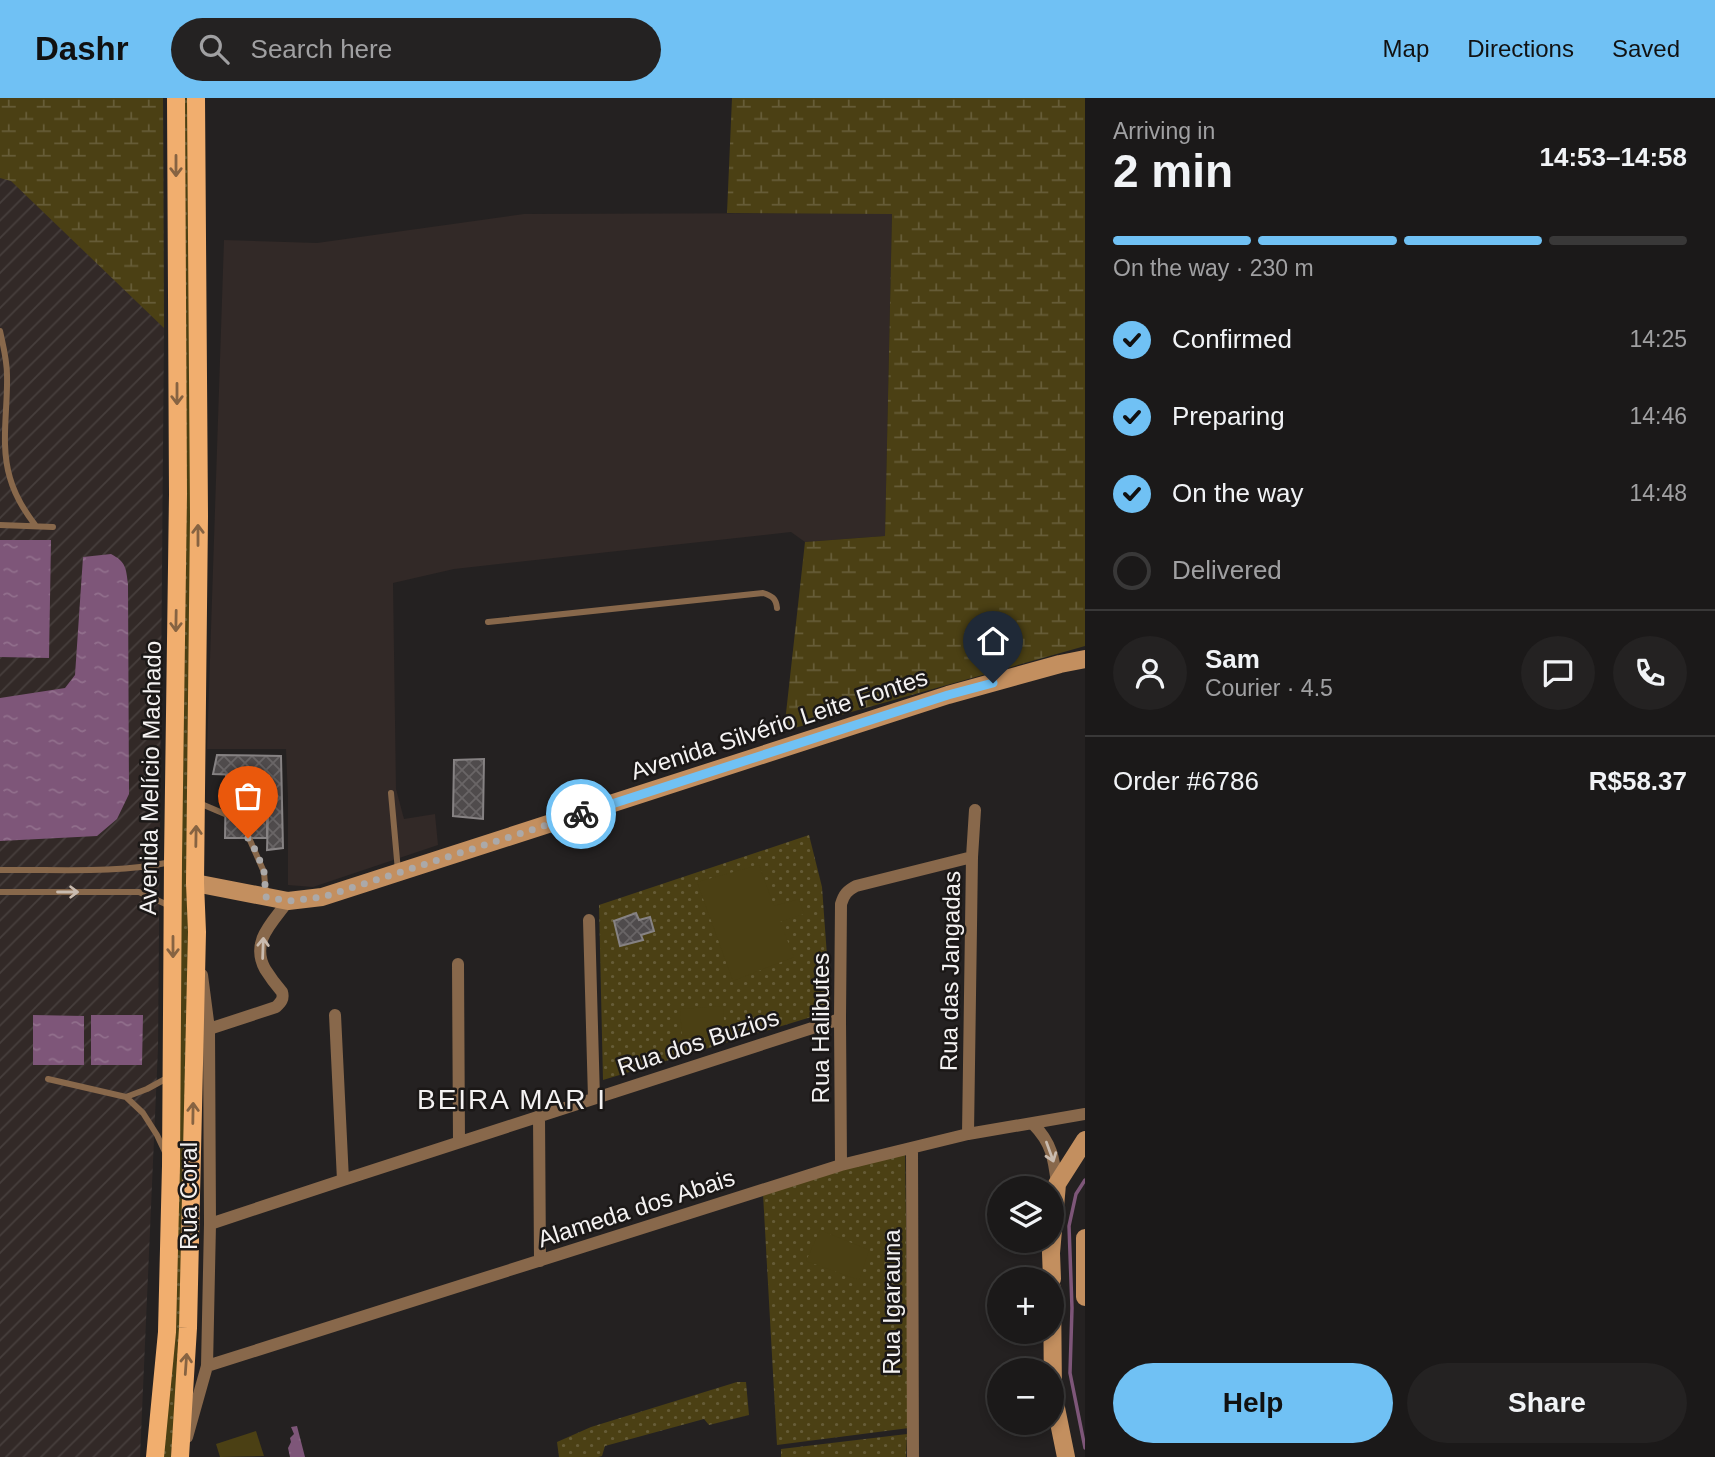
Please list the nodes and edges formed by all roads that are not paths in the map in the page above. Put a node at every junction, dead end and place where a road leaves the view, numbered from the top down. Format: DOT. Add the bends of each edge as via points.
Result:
graph roads {
  1 [pos="176,98"];
  2 [pos="196,98"];
  3 [pos="0,331"];
  4 [pos="2,455"];
  5 [pos="0,526"];
  6 [pos="36,526"];
  7 [pos="53,527"];
  8 [pos="777,608"];
  9 [pos="488,622"];
  10 [pos="1085,659"];
  11 [pos="391,793"];
  12 [pos="197,803"];
  13 [pos="975,810"];
  14 [pos="225,814"];
  15 [pos="248,838"];
  16 [pos="972,857"];
  17 [pos="173,861"];
  18 [pos="0,870"];
  19 [pos="398,873"];
  20 [pos="195,883"];
  21 [pos="0,892"];
  22 [pos="266,897"];
  23 [pos="288,901"];
  24 [pos="173,908"];
  25 [pos="589,920"];
  26 [pos="197,932"];
  27 [pos="458,964"];
  28 [pos="335,1015"];
  29 [pos="840,1018"];
  30 [pos="209,1029"];
  31 [pos="172,1076"];
  32 [pos="48,1079"];
  33 [pos="126,1097"];
  34 [pos="594,1098"];
  35 [pos="1085,1114"];
  36 [pos="540,1116"];
  37 [pos="1033,1124"];
  38 [pos="968,1133"];
  39 [pos="1085,1140"];
  40 [pos="459,1142"];
  41 [pos="912,1147"];
  42 [pos="841,1165"];
  43 [pos="171,1166"];
  44 [pos="1056,1176"];
  45 [pos="1062,1176"];
  46 [pos="343,1180"];
  47 [pos="210,1224"];
  48 [pos="1085,1238"];
  49 [pos="540,1261"];
  50 [pos="1085,1297"];
  51 [pos="207,1366"];
  52 [pos="1062,1435"];
  53 [pos="155,1457"];
  54 [pos="180,1457"];
  55 [pos="913,1457"];
  56 [pos="1066,1457"];
  1 -- 17 [label="main road, Avenida Melício Machado, one-way" via="178,494"];
  12 -- 2 [label="main road, Avenida Melício Machado, one-way"];
  3 -- 4 [label="lane" via="7,374"];
  4 -- 6 [label="lane" via="23,509"];
  5 -- 6 [label="lane"];
  6 -- 7 [label="lane"];
  8 -- 9 [label="lane" via="772,596 763,593"];
  10 -- 19 [label="main road, Avenida Silvério Leite Fontes" via="948,695"];
  11 -- 19 [label="lane"];
  12 -- 14 [label="lane"];
  20 -- 12 [label="main road, Avenida Melício Machado, one-way"];
  13 -- 16 [label="street, Rua das Jangadas"];
  15 -- 22 [label="lane" via="264,872"];
  16 -- 29 [label="street, Rua Halibutes" via="847,891 841,904"];
  16 -- 38 [label="street, Rua das Jangadas"];
  17 -- 18 [label="lane" via="110,869"];
  17 -- 24 [label="main road, Avenida Melício Machado"];
  19 -- 23 [label="main road, Avenida Silvério Leite Fontes" via="323,897"];
  20 -- 22 [label="main road, Avenida Silvério Leite Fontes"];
  20 -- 26 [label="main road, Avenida Melício Machado"];
  21 -- 24 [label="lane, one-way" via="139,892"];
  22 -- 23 [label="main road, Avenida Silvério Leite Fontes"];
  30 -- 23 [label="street, one-way" via="281,1002 282,992 264,967 259,948"];
  24 -- 31 [label="main road, Avenida Melício Machado, one-way"];
  25 -- 34 [label="street"];
  26 -- 30 [label="street, Rua Coral"];
  54 -- 26 [label="main road, Avenida Melício Machado, one-way" via="188,1328"];
  27 -- 40 [label="street"];
  28 -- 46 [label="street"];
  29 -- 34 [label="street, Rua dos Buzios"];
  29 -- 42 [label="street, Rua Halibutes"];
  30 -- 47 [label="street, Rua Coral"];
  31 -- 33 [label="lane"];
  31 -- 43 [label="main road, Avenida Melício Machado"];
  32 -- 33 [label="lane"];
  33 -- 43 [label="lane" via="144,1113"];
  34 -- 36 [label="street, Rua dos Buzios"];
  35 -- 37 [label="street, Alameda dos Abais"];
  36 -- 40 [label="street, Rua dos Buzios"];
  36 -- 49 [label="street"];
  37 -- 38 [label="street, Alameda dos Abais"];
  37 -- 44 [label="street, one-way" via="1050,1147"];
  38 -- 41 [label="street, Alameda dos Abais"];
  39 -- 45 [label="main road"];
  40 -- 46 [label="street, Rua dos Buzios"];
  41 -- 42 [label="street, Alameda dos Abais"];
  41 -- 55 [label="street, Rua Igarauna"];
  42 -- 49 [label="street, Alameda dos Abais"];
  43 -- 53 [label="main road, Avenida Melício Machado" via="167,1332"];
  46 -- 47 [label="street, Rua dos Buzios"];
  47 -- 51 [label="street, Rua Coral"];
  48 -- 50 [label="main road"];
  49 -- 51 [label="street, Alameda dos Abais"];
  51 -- 54 [label="street, Rua Coral"];
  52 -- 56 [label="main road"];
}
